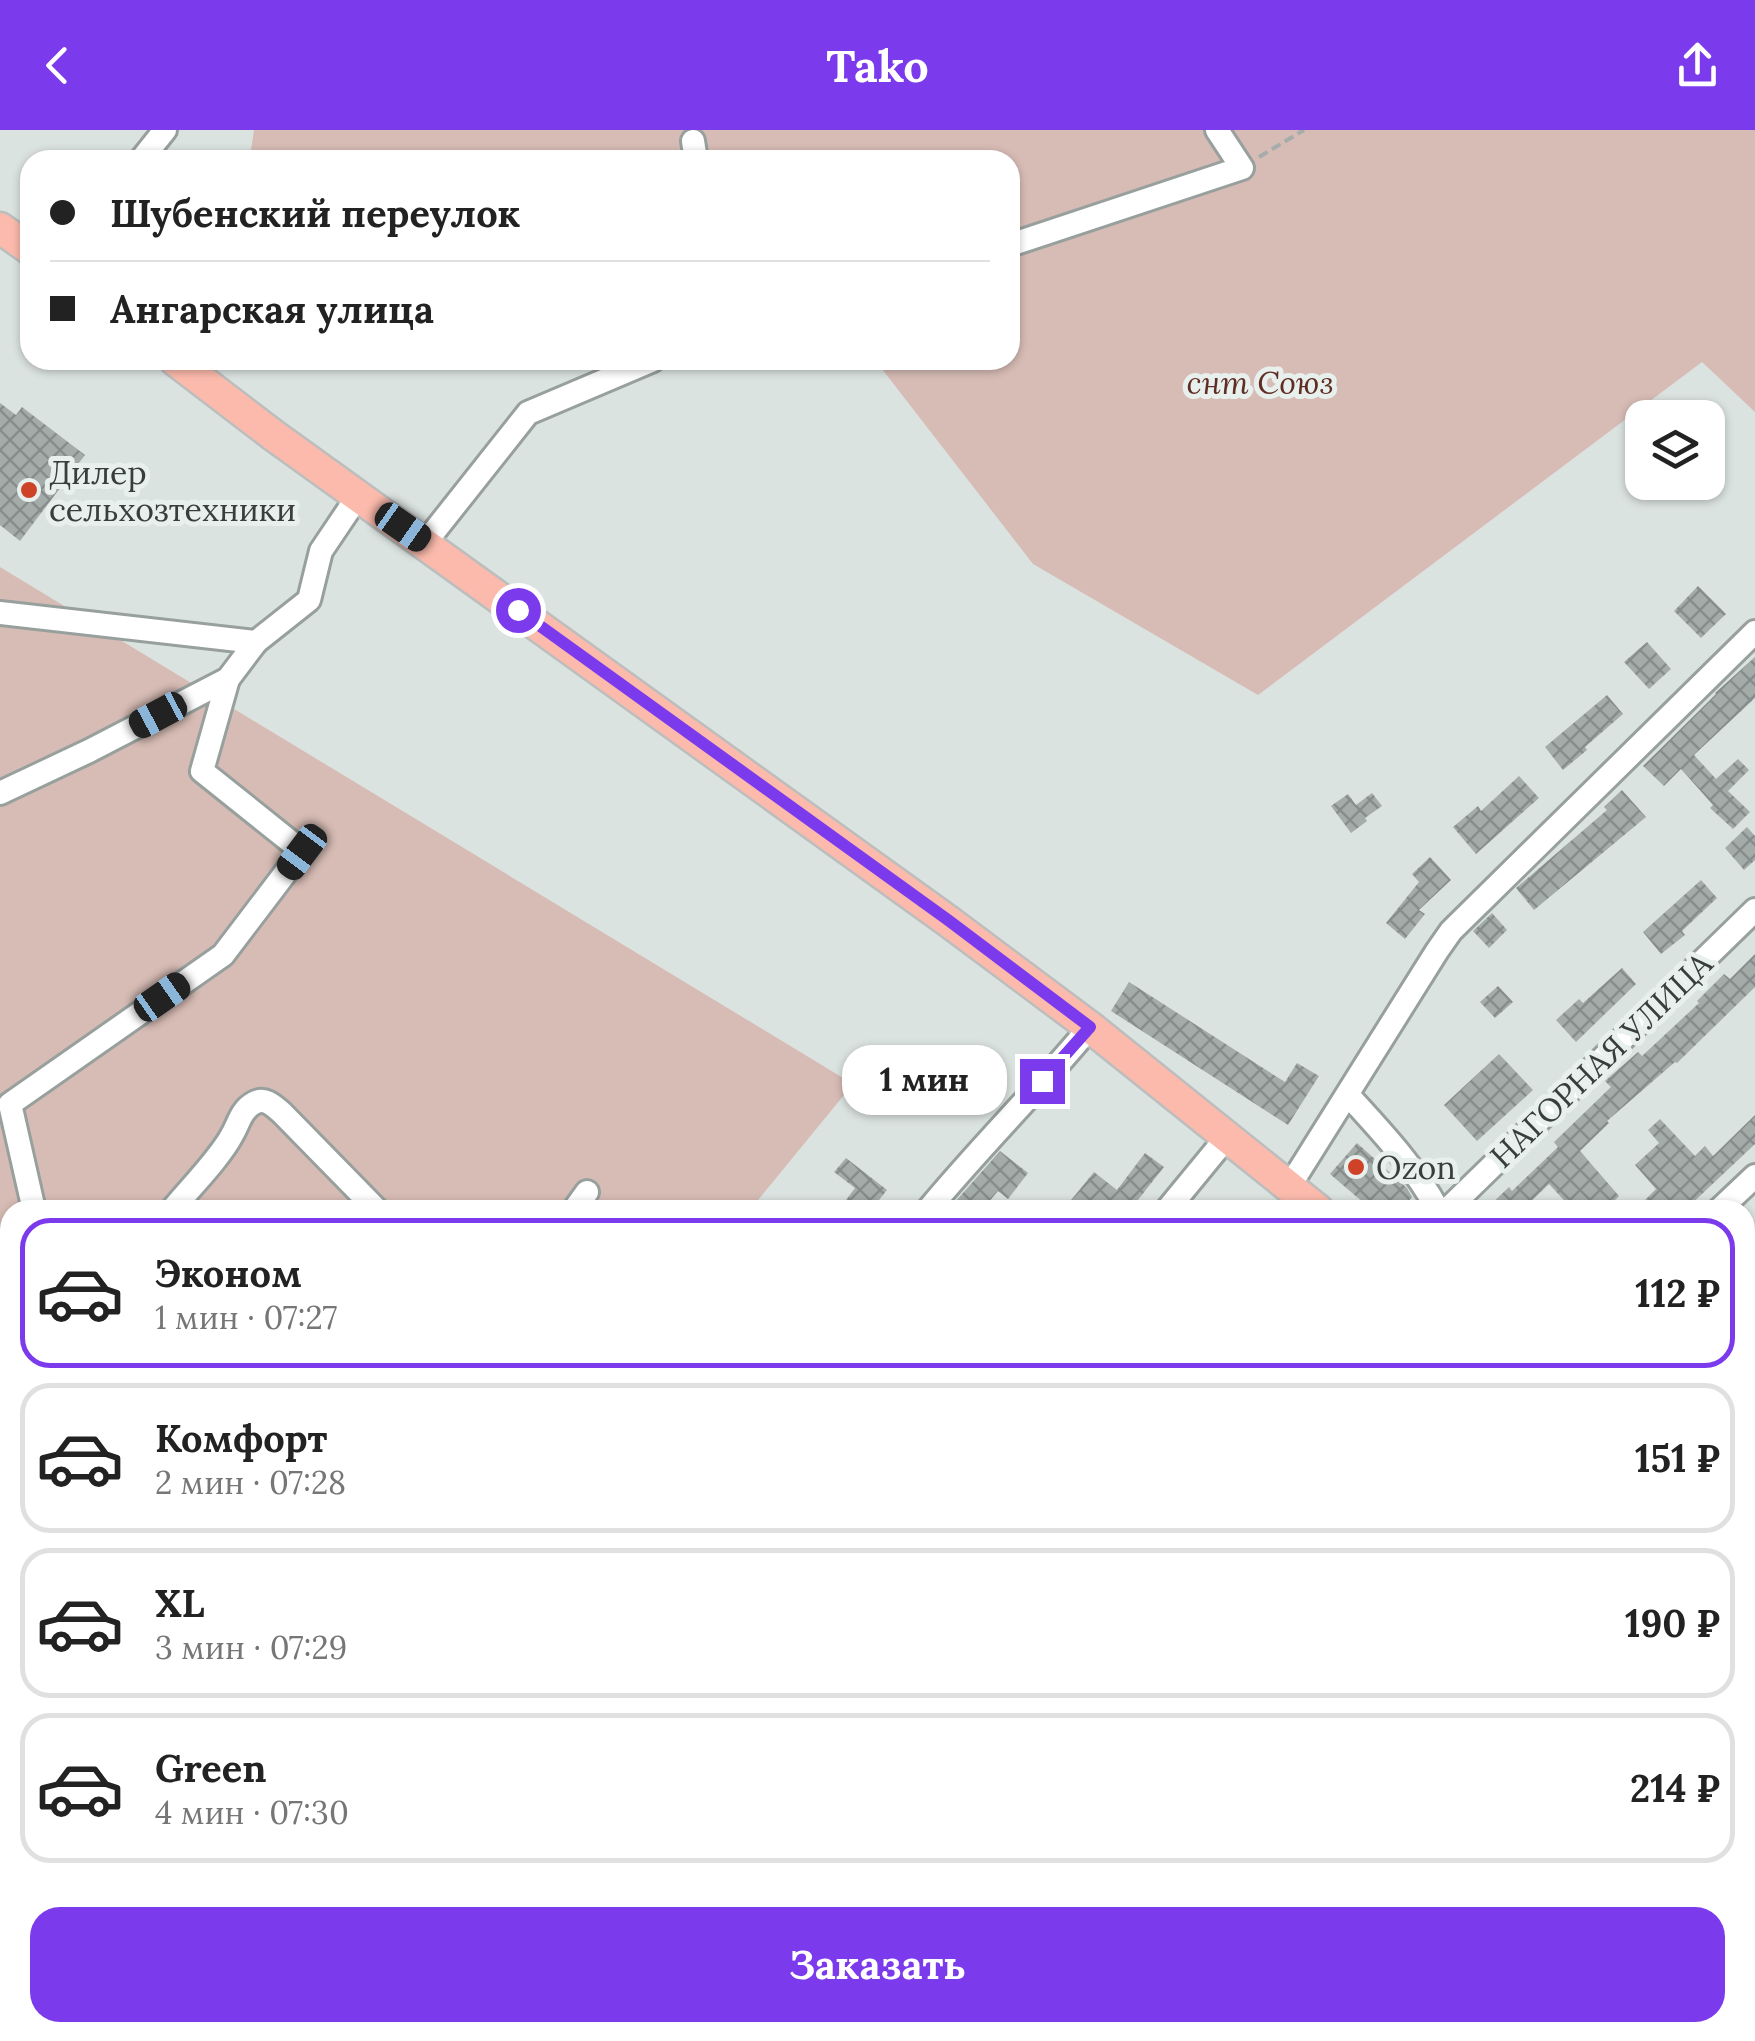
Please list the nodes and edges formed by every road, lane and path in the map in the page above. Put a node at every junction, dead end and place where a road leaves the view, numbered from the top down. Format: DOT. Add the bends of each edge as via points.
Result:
graph roads {
  1 [pos="165,130"];
  2 [pos="1217,130"];
  3 [pos="1304,130"];
  4 [pos="149,150"];
  5 [pos="1242,168"];
  6 [pos="1020,242"];
  7 [pos="188,370"];
  8 [pos="629,370"];
  9 [pos="358,496"];
  10 [pos="425,543"];
  11 [pos="0,613"];
  12 [pos="1755,632"];
  13 [pos="256,642"];
  14 [pos="228,679"];
  15 [pos="0,793"];
  16 [pos="1755,910"];
  17 [pos="1090,1027"];
  18 [pos="1348,1095"];
  19 [pos="1227,1136"];
  20 [pos="1755,1176"];
  21 [pos="1289,1187"];
  22 [pos="32,1200"];
  23 [pos="180,1200"];
  24 [pos="364,1200"];
  25 [pos="936,1200"];
  26 [pos="1175,1200"];
  27 [pos="1305,1200"];
  28 [pos="1433,1200"];
  29 [pos="1457,1200"];
  30 [pos="1730,1200"];
  1 -- 4 [label="street"];
  2 -- 5 [label="street"];
  3 -- 5 [label="path"];
  5 -- 6 [label="street"];
  7 -- 9 [label="main road"];
  8 -- 10 [label="street" via="528,413"];
  9 -- 10 [label="main road"];
  9 -- 13 [label="street" via="321,551 309,600"];
  10 -- 17 [label="main road"];
  11 -- 13 [label="street"];
  12 -- 18 [label="street" via="1451,932"];
  13 -- 14 [label="street"];
  14 -- 15 [label="street"];
  14 -- 22 [label="street" via="202,771 302,852 222,954 10,1104"];
  16 -- 29 [label="street, НАГОРНАЯ УЛИЦА"];
  17 -- 19 [label="main road"];
  17 -- 25 [label="street"];
  18 -- 21 [label="street"];
  18 -- 28 [label="street"];
  19 -- 21 [label="main road"];
  19 -- 26 [label="street"];
  20 -- 30 [label="street"];
  21 -- 27 [label="main road"];
  23 -- 24 [label="street" via="239,1118 259,1101 282,1112"];
}
